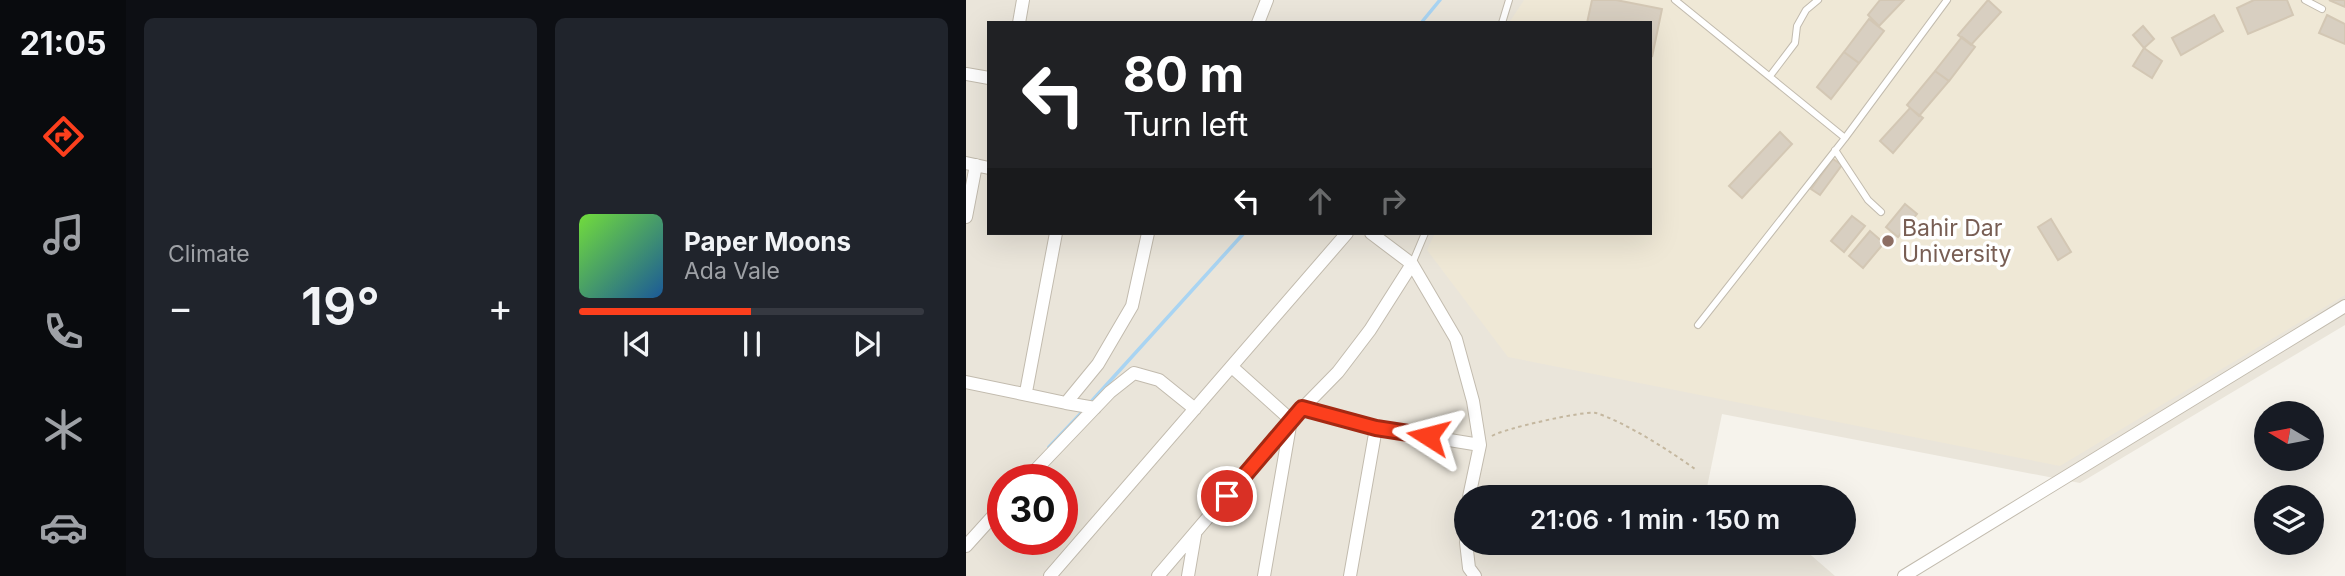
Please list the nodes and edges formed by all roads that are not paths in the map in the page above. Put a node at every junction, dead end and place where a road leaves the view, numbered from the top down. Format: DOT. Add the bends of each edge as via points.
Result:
graph roads {
  1 [pos="1023,0"];
  2 [pos="1267,0"];
  3 [pos="1509,0"];
  4 [pos="1675,0"];
  5 [pos="1818,0"];
  6 [pos="1947,0"];
  7 [pos="2305,0"];
  8 [pos="2322,9"];
  9 [pos="1019,21"];
  10 [pos="1259,21"];
  11 [pos="1503,21"];
  12 [pos="966,74"];
  13 [pos="1770,76"];
  14 [pos="987,78"];
  15 [pos="1845,138"];
  16 [pos="1835,149"];
  17 [pos="977,165"];
  18 [pos="1881,212"];
  19 [pos="966,217"];
  20 [pos="1056,235"];
  21 [pos="1148,235"];
  22 [pos="1345,235"];
  23 [pos="1374,235"];
  24 [pos="1423,235"];
  25 [pos="1412,264"];
  26 [pos="2345,306"];
  27 [pos="1698,325"];
  28 [pos="1231,367"];
  29 [pos="966,382"];
  30 [pos="1026,392"];
  31 [pos="1066,403"];
  32 [pos="1094,407"];
  33 [pos="1302,408"];
  34 [pos="1195,409"];
  35 [pos="1291,420"];
  36 [pos="1376,428"];
  37 [pos="1480,445"];
  38 [pos="1041,464"];
  39 [pos="1472,485"];
  40 [pos="987,523"];
  41 [pos="1195,534"];
  42 [pos="966,546"];
  43 [pos="1468,555"];
  44 [pos="1050,576"];
  45 [pos="1158,576"];
  46 [pos="1188,576"];
  47 [pos="1264,576"];
  48 [pos="1350,576"];
  49 [pos="1475,576"];
  50 [pos="1904,576"];
  1 -- 9 [label="street"];
  2 -- 10 [label="street"];
  3 -- 11 [label="lane"];
  4 -- 13 [label="lane"];
  5 -- 13 [label="lane" via="1806,10 1795,43"];
  6 -- 15 [label="lane"];
  7 -- 8 [label="lane"];
  12 -- 14 [label="street"];
  13 -- 15 [label="lane"];
  15 -- 16 [label="lane"];
  16 -- 18 [label="lane"];
  16 -- 27 [label="lane"];
  17 -- 19 [label="street"];
  20 -- 30 [label="street"];
  21 -- 31 [label="street" via="1132,306 1098,364"];
  22 -- 28 [label="street"];
  23 -- 25 [label="street"];
  24 -- 25 [label="lane"];
  25 -- 33 [label="street" via="1338,372"];
  25 -- 37 [label="street" via="1456,339"];
  26 -- 50 [label="street"];
  28 -- 34 [label="street"];
  28 -- 35 [label="street"];
  29 -- 30 [label="street"];
  30 -- 31 [label="street"];
  31 -- 32 [label="street"];
  32 -- 34 [label="street" via="1134,373 1159,380"];
  32 -- 38 [label="street"];
  33 -- 35 [label="street"];
  33 -- 36 [label="street"];
  34 -- 44 [label="street"];
  35 -- 41 [label="street"];
  35 -- 47 [label="street"];
  36 -- 37 [label="street"];
  36 -- 48 [label="street"];
  37 -- 39 [label="street"];
  40 -- 42 [label="street"];
  41 -- 45 [label="street"];
  41 -- 46 [label="street"];
  43 -- 49 [label="street"];
}
